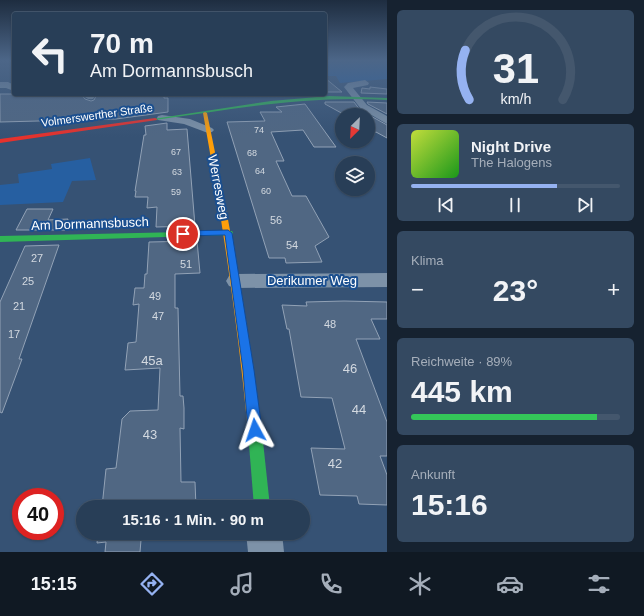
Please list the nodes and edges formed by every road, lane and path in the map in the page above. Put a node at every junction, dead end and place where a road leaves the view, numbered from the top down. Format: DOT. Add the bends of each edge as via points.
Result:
graph roads {
  1 [pos="349,86"];
  2 [pos="354,96"];
  3 [pos="387,99"];
  4 [pos="205,113"];
  5 [pos="162,118"];
  6 [pos="387,121"];
  7 [pos="208,130"];
  8 [pos="0,141"];
  9 [pos="228,233"];
  10 [pos="0,239"];
  11 [pos="387,280"];
  12 [pos="236,281"];
  13 [pos="261,500"];
  14 [pos="265,540"];
  15 [pos="266,552"];
  1 -- 2 [label="street"];
  2 -- 3 [label="street, Volmerswerther Straße"];
  2 -- 4 [label="street, Volmerswerther Straße" via="293,98"];
  2 -- 6 [label="street" via="364,107"];
  4 -- 5 [label="street, Volmerswerther Straße"];
  4 -- 7 [label="street, Werresweg"];
  5 -- 7 [label="street" via="186,121"];
  5 -- 8 [label="street, Volmerswerther Straße"];
  7 -- 9 [label="street, Werresweg"];
  9 -- 10 [label="street, Am Dormannsbusch"];
  9 -- 12 [label="street, Werresweg"];
  11 -- 12 [label="street, Derikumer Weg"];
  12 -- 13 [label="street, Werresweg" via="252,400"];
  14 -- 15 [label="street"];
}
